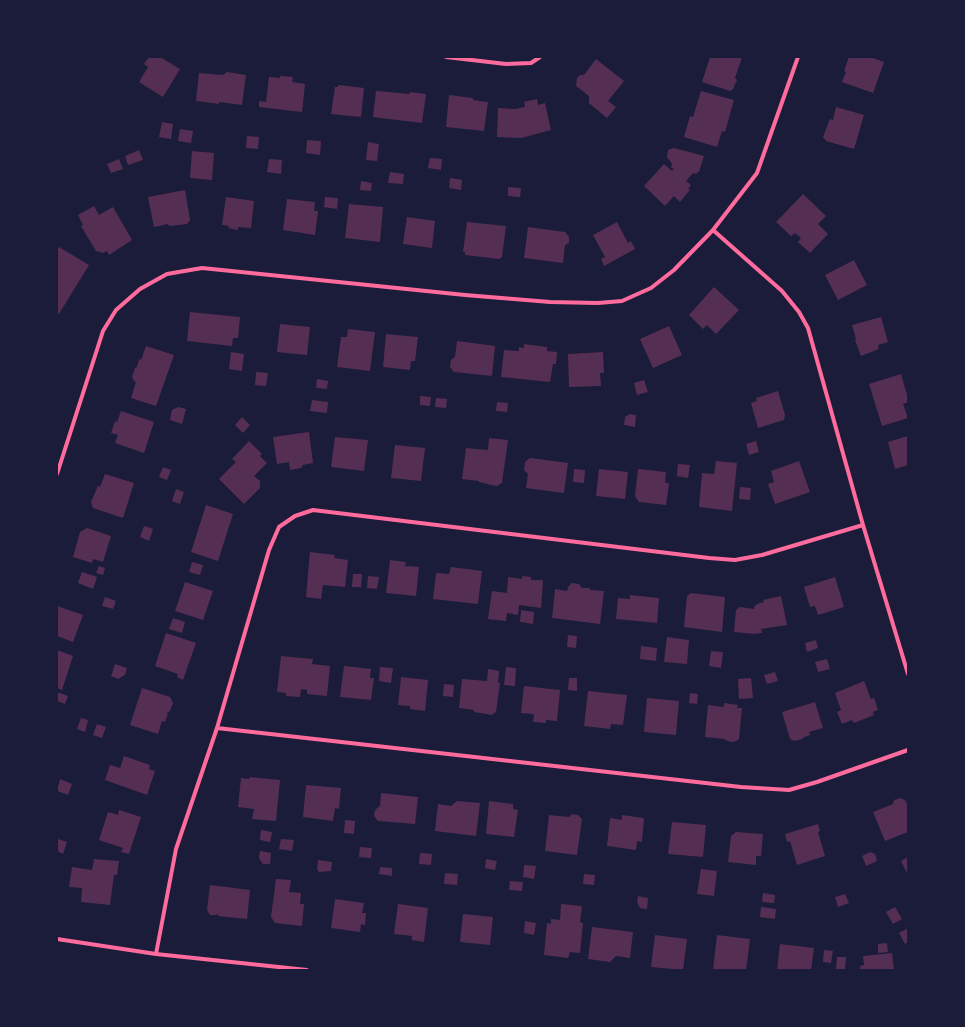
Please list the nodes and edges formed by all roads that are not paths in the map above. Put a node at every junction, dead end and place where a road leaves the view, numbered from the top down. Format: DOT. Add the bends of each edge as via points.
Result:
graph roads {
  1 [pos="446,57"];
  2 [pos="540,57"];
  3 [pos="798,57"];
  4 [pos="713,230"];
  5 [pos="57,474"];
  6 [pos="862,525"];
  7 [pos="908,674"];
  8 [pos="217,728"];
  9 [pos="908,750"];
  10 [pos="57,939"];
  11 [pos="156,954"];
  12 [pos="307,970"];
  1 -- 2 [label="street" via="506,64 531,63"];
  3 -- 4 [label="street" via="757,173"];
  4 -- 5 [label="street" via="674,270 651,288 622,301 598,303 465,295 202,268 167,274 140,289 116,310 103,331"];
  4 -- 6 [label="street" via="782,291 808,328"];
  6 -- 7 [label="street"];
  6 -- 8 [label="street" via="762,555 735,560 701,558 313,510 296,516 279,527 271,544"];
  8 -- 9 [label="street" via="741,787 789,790"];
  8 -- 11 [label="street" via="176,849"];
  10 -- 11 [label="street"];
  11 -- 12 [label="street"];
}
